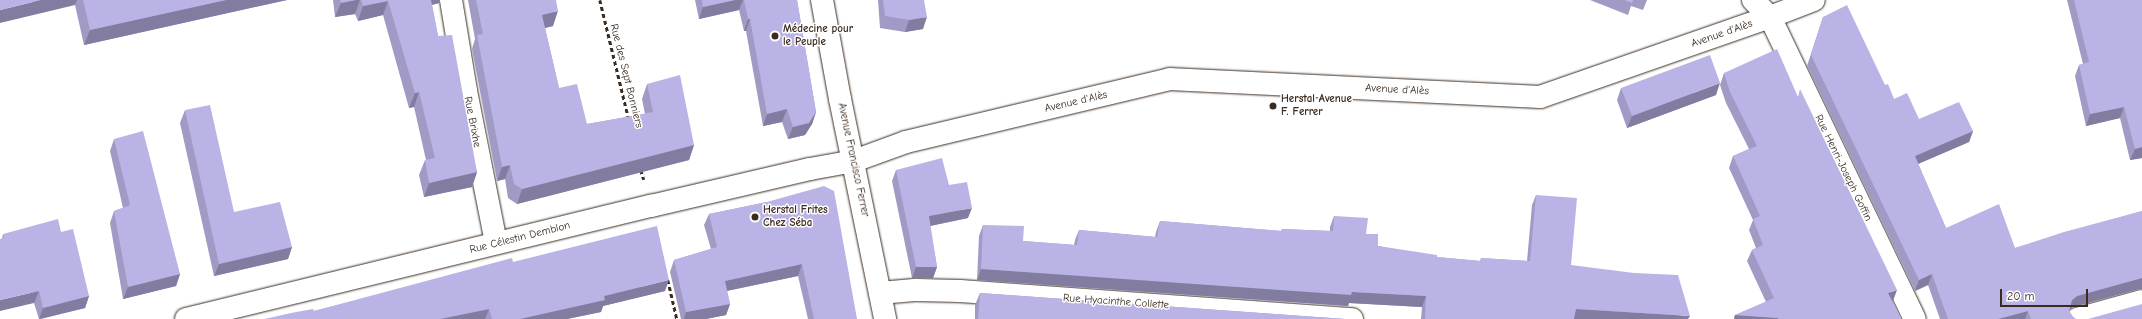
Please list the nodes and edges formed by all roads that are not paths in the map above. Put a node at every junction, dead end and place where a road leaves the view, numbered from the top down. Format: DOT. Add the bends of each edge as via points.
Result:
graph roads {
  1 [pos="451,0"];
  2 [pos="822,0"];
  3 [pos="1753,0"];
  4 [pos="1814,0"];
  5 [pos="1770,17"];
  6 [pos="854,161"];
  7 [pos="496,243"];
  8 [pos="880,293"];
  9 [pos="2142,301"];
  10 [pos="186,319"];
  11 [pos="885,319"];
  12 [pos="1352,319"];
  13 [pos="1915,319"];
  14 [pos="2076,319"];
  1 -- 7 [label="street, Rue Brixhe"];
  2 -- 6 [label="street, Avenue Francisco Ferrer"];
  3 -- 5 [label="street, Rue Henri-Joseph Goffin"];
  4 -- 5 [label="street, Avenue d'Alès"];
  5 -- 6 [label="street, Avenue d'Alès" via="1540,97 1170,79 906,142"];
  5 -- 13 [label="street, Rue Henri-Joseph Goffin"];
  6 -- 7 [label="street, Rue Célestin Demblon" via="810,168"];
  6 -- 8 [label="street, Avenue Francisco Ferrer"];
  7 -- 10 [label="street, Rue Célestin Demblon"];
  8 -- 11 [label="street, Avenue Francisco Ferrer"];
  8 -- 12 [label="street, Rue Hyacinthe Collette" via="917,290 960,291"];
  9 -- 14 [label="street"];
}
